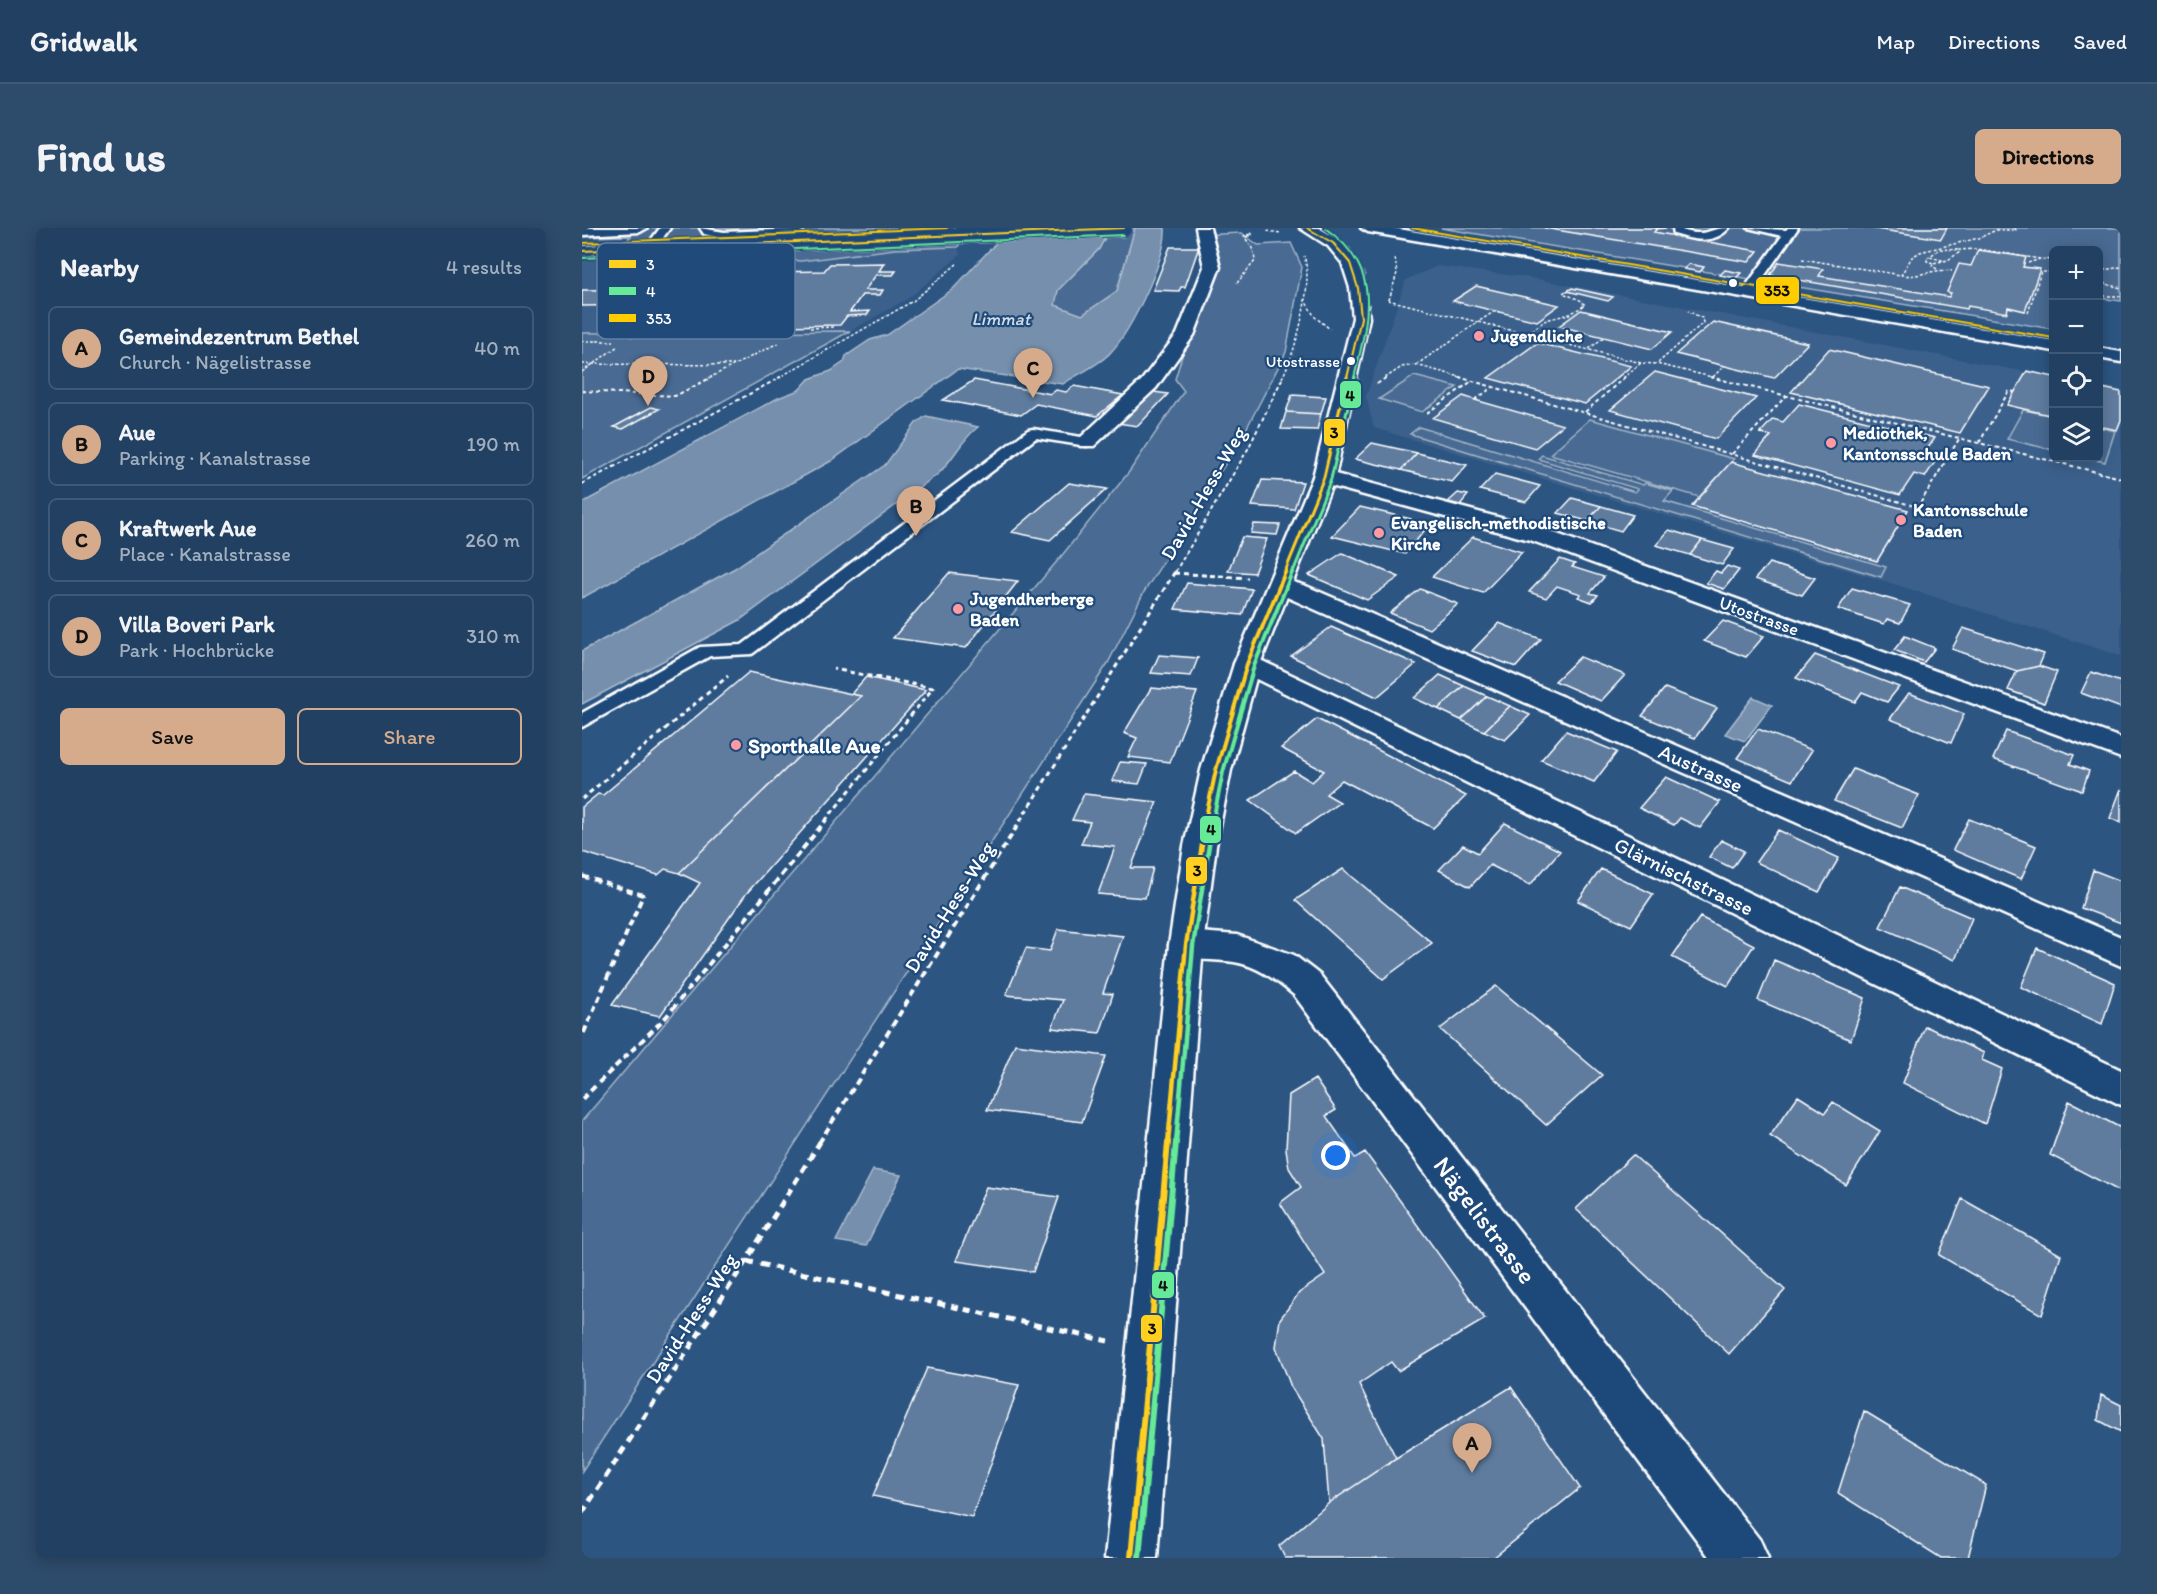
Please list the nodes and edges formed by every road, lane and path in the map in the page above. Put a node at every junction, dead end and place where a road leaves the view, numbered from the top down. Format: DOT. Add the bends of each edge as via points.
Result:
graph roads {
  1 [pos="640,228"];
  2 [pos="664,228"];
  3 [pos="705,228"];
  4 [pos="1124,228"];
  5 [pos="1203,228"];
  6 [pos="1307,228"];
  7 [pos="1370,228"];
  8 [pos="1677,228"];
  9 [pos="1724,228"];
  10 [pos="1753,228"];
  11 [pos="2014,228"];
  12 [pos="582,231"];
  13 [pos="1252,231"];
  14 [pos="1267,231"];
  15 [pos="1792,231"];
  16 [pos="798,232"];
  17 [pos="1250,234"];
  18 [pos="1284,234"];
  19 [pos="653,243"];
  20 [pos="769,243"];
  21 [pos="597,250"];
  22 [pos="1959,250"];
  23 [pos="582,251"];
  24 [pos="1389,251"];
  25 [pos="1304,255"];
  26 [pos="1774,255"];
  27 [pos="965,257"];
  28 [pos="1929,257"];
  29 [pos="2040,259"];
  30 [pos="2049,260"];
  31 [pos="1947,261"];
  32 [pos="1933,263"];
  33 [pos="2028,263"];
  34 [pos="2103,267"];
  35 [pos="2112,267"];
  36 [pos="2121,267"];
  37 [pos="1937,268"];
  38 [pos="2103,270"];
  39 [pos="1952,271"];
  40 [pos="2049,272"];
  41 [pos="1901,274"];
  42 [pos="2103,283"];
  43 [pos="2121,288"];
  44 [pos="1569,290"];
  45 [pos="1748,293"];
  46 [pos="2103,296"];
  47 [pos="2121,296"];
  48 [pos="1304,298"];
  49 [pos="1495,310"];
  50 [pos="2028,313"];
  51 [pos="1702,318"];
  52 [pos="1478,322"];
  53 [pos="835,327"];
  54 [pos="810,328"];
  55 [pos="1332,332"];
  56 [pos="1528,334"];
  57 [pos="1604,337"];
  58 [pos="627,339"];
  59 [pos="582,341"];
  60 [pos="625,341"];
  61 [pos="780,342"];
  62 [pos="2049,345"];
  63 [pos="1588,349"];
  64 [pos="2103,354"];
  65 [pos="2121,357"];
  66 [pos="1641,363"];
  67 [pos="1657,363"];
  68 [pos="582,364"];
  69 [pos="595,364"];
  70 [pos="736,365"];
  71 [pos="1416,365"];
  72 [pos="1724,366"];
  73 [pos="582,372"];
  74 [pos="1712,377"];
  75 [pos="1472,381"];
  76 [pos="1375,385"];
  77 [pos="1493,387"];
  78 [pos="582,391"];
  79 [pos="2014,392"];
  80 [pos="1786,396"];
  81 [pos="1474,400"];
  82 [pos="1585,412"];
  83 [pos="1427,413"];
  84 [pos="1959,439"];
  85 [pos="1087,442"];
  86 [pos="1979,443"];
  87 [pos="1732,454"];
  88 [pos="1324,477"];
  89 [pos="2121,478"];
  90 [pos="582,484"];
  91 [pos="1174,573"];
  92 [pos="1282,581"];
  93 [pos="1247,664"];
  94 [pos="832,669"];
  95 [pos="730,674"];
  96 [pos="582,721"];
  97 [pos="2121,748"];
  98 [pos="582,799"];
  99 [pos="582,876"];
  100 [pos="1186,945"];
  101 [pos="2121,952"];
  102 [pos="582,1037"];
  103 [pos="2121,1088"];
  104 [pos="582,1099"];
  105 [pos="746,1261"];
  106 [pos="1149,1350"];
  107 [pos="582,1513"];
  108 [pos="1131,1558"];
  109 [pos="1742,1558"];
  1 -- 12 [label="main road"];
  2 -- 19 [label="lane"];
  3 -- 16 [label="lane" via="707,232 724,235"];
  4 -- 20 [label="main road, bridge"];
  5 -- 85 [label="main road" via="1212,267 1185,335 1149,384"];
  6 -- 88 [label="main road" via="1330,239 1346,255 1361,294 1357,339"];
  7 -- 45 [label="main road"];
  8 -- 9 [label="lane" via="1677,232 1691,237 1712,237"];
  10 -- 15 [label="lane"];
  11 -- 41 [label="path" via="1920,252 1911,257"];
  13 -- 17 [label="path, bridge" via="1252,236 1244,236"];
  14 -- 18 [label="path"];
  15 -- 26 [label="lane"];
  21 -- 23 [label="main road, bridge"];
  22 -- 28 [label="path" via="1940,249"];
  22 -- 29 [label="path"];
  22 -- 31 [label="path"];
  24 -- 52 [label="path" via="1398,265 1389,300"];
  25 -- 48 [label="path, David-Hess-Weg" via="1308,267"];
  26 -- 41 [label="path"];
  26 -- 45 [label="lane"];
  27 -- 90 [label="path" via="914,301"];
  28 -- 31 [label="path"];
  28 -- 32 [label="path" via="1927,261"];
  29 -- 30 [label="path"];
  29 -- 33 [label="path"];
  31 -- 32 [label="path"];
  32 -- 37 [label="path"];
  34 -- 35 [label="path"];
  35 -- 36 [label="path"];
  35 -- 38 [label="path"];
  37 -- 39 [label="path"];
  37 -- 41 [label="path" via="1914,277"];
  40 -- 50 [label="path" via="2041,272"];
  42 -- 43 [label="path"];
  44 -- 56 [label="path" via="1563,293 1585,305 1570,314 1546,320"];
  45 -- 62 [label="main road"];
  46 -- 47 [label="path"];
  48 -- 55 [label="path" via="1315,317"];
  48 -- 91 [label="path, David-Hess-Weg" via="1293,356 1248,449"];
  49 -- 52 [label="path"];
  51 -- 67 [label="path" via="1704,323"];
  52 -- 56 [label="path"];
  52 -- 71 [label="path"];
  53 -- 54 [label="path"];
  56 -- 63 [label="path"];
  57 -- 63 [label="path"];
  58 -- 60 [label="path"];
  59 -- 60 [label="path"];
  60 -- 69 [label="path"];
  61 -- 70 [label="path"];
  63 -- 66 [label="path"];
  64 -- 65 [label="main road"];
  66 -- 67 [label="path"];
  66 -- 82 [label="path"];
  67 -- 74 [label="path"];
  68 -- 69 [label="path"];
  69 -- 70 [label="path"];
  69 -- 73 [label="path"];
  70 -- 78 [label="path" via="675,396"];
  71 -- 75 [label="path"];
  71 -- 76 [label="path" via="1402,367"];
  72 -- 74 [label="path"];
  74 -- 80 [label="path"];
  75 -- 77 [label="path"];
  75 -- 83 [label="path"];
  77 -- 81 [label="path"];
  77 -- 82 [label="path"];
  79 -- 86 [label="path" via="2009,391"];
  80 -- 84 [label="path"];
  80 -- 87 [label="path"];
  82 -- 87 [label="path"];
  84 -- 86 [label="path"];
  84 -- 87 [label="path" via="1918,507"];
  85 -- 96 [label="lane" via="1033,433 746,650 706,651"];
  86 -- 89 [label="path"];
  88 -- 92 [label="main road"];
  88 -- 97 [label="main road, Utostrasse" via="1538,535"];
  91 -- 92 [label="path" via="1250,578 1261,574"];
  91 -- 105 [label="path, David-Hess-Weg"];
  92 -- 93 [label="main road"];
  92 -- 101 [label="main road, Austrasse" via="1297,591"];
  93 -- 100 [label="main road" via="1204,824"];
  93 -- 103 [label="main road, Glärnischstrasse"];
  94 -- 104 [label="path" via="933,688 666,1017"];
  95 -- 98 [label="path"];
  99 -- 102 [label="path" via="644,895"];
  100 -- 106 [label="main road"];
  100 -- 109 [label="main road, Nägelistrasse" via="1237,949 1282,965 1307,985"];
  105 -- 106 [label="path"];
  105 -- 107 [label="path, David-Hess-Weg"];
  106 -- 108 [label="main road"];
}
